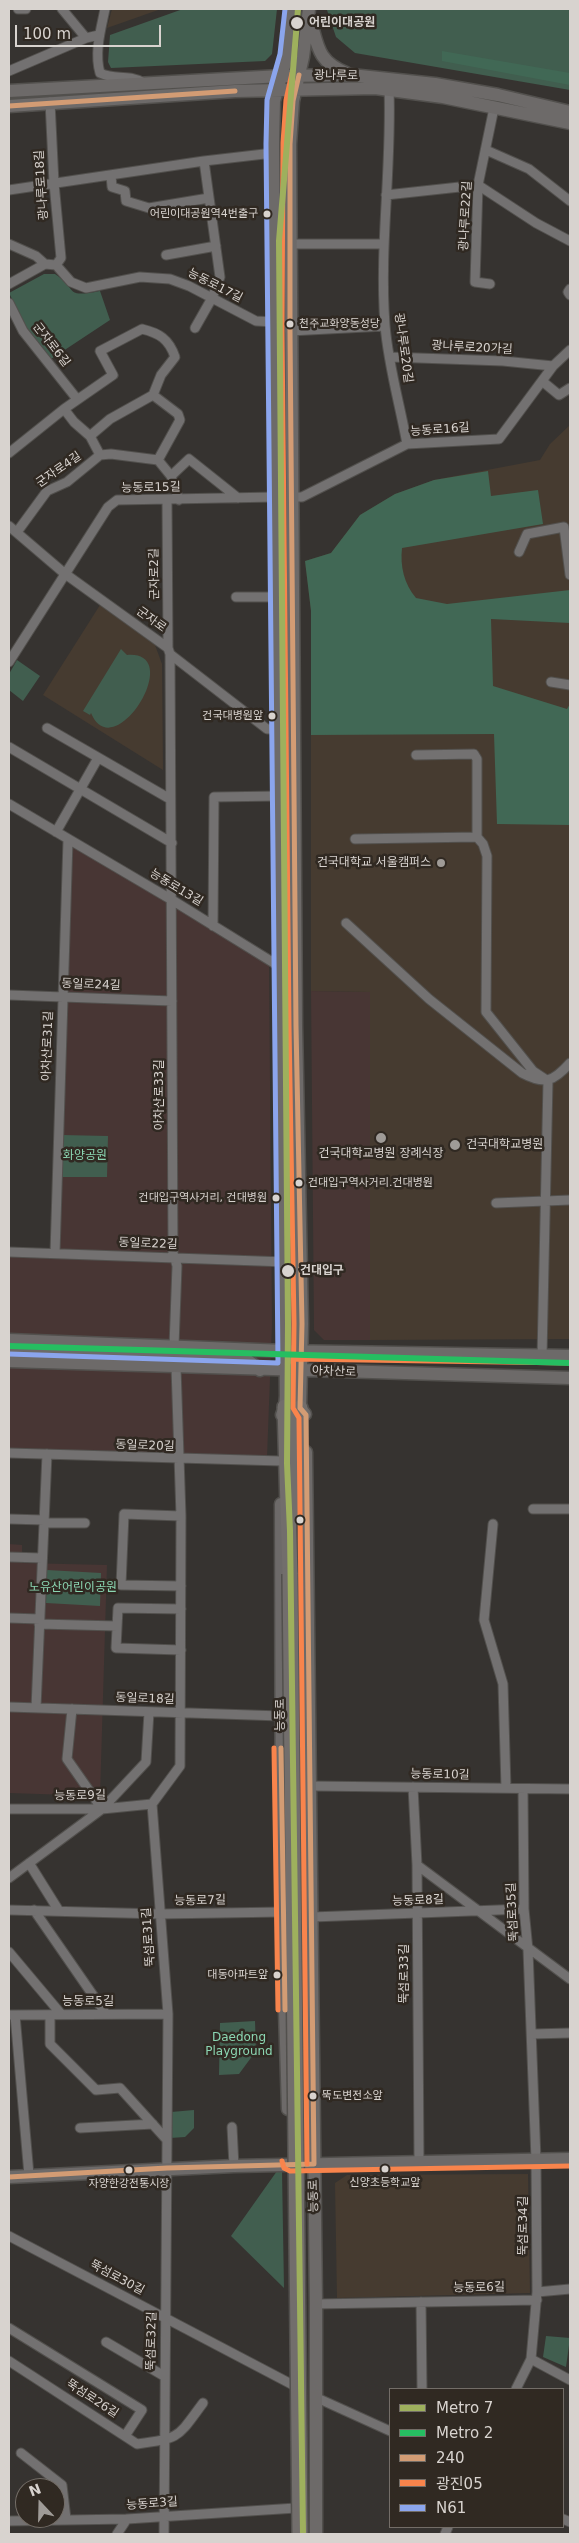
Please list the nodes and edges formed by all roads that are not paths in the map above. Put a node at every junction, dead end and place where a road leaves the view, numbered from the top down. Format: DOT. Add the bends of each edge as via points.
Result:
graph roads {
  1 [pos="18,9"];
  2 [pos="26,9"];
  3 [pos="62,9"];
  4 [pos="105,9"];
  5 [pos="293,9"];
  6 [pos="308,11"];
  7 [pos="99,35"];
  8 [pos="86,38"];
  9 [pos="9,71"];
  10 [pos="299,75"];
  11 [pos="351,75"];
  12 [pos="281,76"];
  13 [pos="145,83"];
  14 [pos="296,88"];
  15 [pos="278,89"];
  16 [pos="389,90"];
  17 [pos="9,92"];
  18 [pos="50,102"];
  19 [pos="9,106"];
  20 [pos="494,108"];
  21 [pos="570,112"];
  22 [pos="570,123"];
  23 [pos="486,150"];
  24 [pos="273,153"];
  25 [pos="204,161"];
  26 [pos="111,175"];
  27 [pos="54,183"];
  28 [pos="478,185"];
  29 [pos="9,190"];
  30 [pos="386,195"];
  31 [pos="209,198"];
  32 [pos="570,200"];
  33 [pos="570,241"];
  34 [pos="9,244"];
  35 [pos="290,244"];
  36 [pos="384,244"];
  37 [pos="216,246"];
  38 [pos="166,255"];
  39 [pos="45,264"];
  40 [pos="56,265"];
  41 [pos="9,284"];
  42 [pos="490,284"];
  43 [pos="570,290"];
  44 [pos="570,295"];
  45 [pos="212,298"];
  46 [pos="9,303"];
  47 [pos="275,322"];
  48 [pos="385,326"];
  49 [pos="195,328"];
  50 [pos="290,331"];
  51 [pos="570,350"];
  52 [pos="390,357"];
  53 [pos="553,366"];
  54 [pos="542,381"];
  55 [pos="570,388"];
  56 [pos="153,395"];
  57 [pos="78,399"];
  58 [pos="64,409"];
  59 [pos="90,436"];
  60 [pos="407,444"];
  61 [pos="9,453"];
  62 [pos="100,455"];
  63 [pos="158,460"];
  64 [pos="172,476"];
  65 [pos="276,497"];
  66 [pos="292,497"];
  67 [pos="238,498"];
  68 [pos="179,500"];
  69 [pos="167,501"];
  70 [pos="9,526"];
  71 [pos="17,532"];
  72 [pos="520,552"];
  73 [pos="64,573"];
  74 [pos="570,575"];
  75 [pos="236,597"];
  76 [pos="277,597"];
  77 [pos="169,651"];
  78 [pos="9,662"];
  79 [pos="551,682"];
  80 [pos="570,685"];
  81 [pos="47,728"];
  82 [pos="278,729"];
  83 [pos="9,747"];
  84 [pos="416,755"];
  85 [pos="98,758"];
  86 [pos="80,790"];
  87 [pos="279,796"];
  88 [pos="170,799"];
  89 [pos="9,804"];
  90 [pos="56,832"];
  91 [pos="477,837"];
  92 [pos="354,839"];
  93 [pos="68,840"];
  94 [pos="172,843"];
  95 [pos="172,900"];
  96 [pos="346,922"];
  97 [pos="213,926"];
  98 [pos="282,968"];
  99 [pos="9,995"];
  100 [pos="63,997"];
  101 [pos="172,1001"];
  102 [pos="297,1006"];
  103 [pos="282,1008"];
  104 [pos="570,1063"];
  105 [pos="548,1081"];
  106 [pos="546,1200"];
  107 [pos="570,1200"];
  108 [pos="496,1203"];
  109 [pos="9,1252"];
  110 [pos="55,1253"];
  111 [pos="175,1258"];
  112 [pos="286,1262"];
  113 [pos="9,1340"];
  114 [pos="174,1346"];
  115 [pos="260,1350"];
  116 [pos="9,1351"];
  117 [pos="286,1352"];
  118 [pos="302,1352"];
  119 [pos="542,1356"];
  120 [pos="570,1356"];
  121 [pos="247,1360"];
  122 [pos="9,1362"];
  123 [pos="176,1368"];
  124 [pos="260,1370"];
  125 [pos="286,1371"];
  126 [pos="302,1372"];
  127 [pos="570,1378"];
  128 [pos="293,1407"];
  129 [pos="9,1453"];
  130 [pos="47,1454"];
  131 [pos="180,1460"];
  132 [pos="281,1461"];
  133 [pos="533,1509"];
  134 [pos="570,1509"];
  135 [pos="181,1516"];
  136 [pos="9,1519"];
  137 [pos="44,1521"];
  138 [pos="85,1523"];
  139 [pos="494,1524"];
  140 [pos="9,1556"];
  141 [pos="42,1558"];
  142 [pos="293,1574"];
  143 [pos="181,1586"];
  144 [pos="181,1609"];
  145 [pos="9,1618"];
  146 [pos="40,1621"];
  147 [pos="117,1626"];
  148 [pos="181,1650"];
  149 [pos="9,1707"];
  150 [pos="36,1708"];
  151 [pos="72,1709"];
  152 [pos="149,1712"];
  153 [pos="181,1713"];
  154 [pos="281,1716"];
  155 [pos="310,1786"];
  156 [pos="413,1787"];
  157 [pos="506,1788"];
  158 [pos="523,1789"];
  159 [pos="570,1789"];
  160 [pos="152,1804"];
  161 [pos="9,1809"];
  162 [pos="102,1810"];
  163 [pos="29,1863"];
  164 [pos="417,1865"];
  165 [pos="9,1878"];
  166 [pos="524,1909"];
  167 [pos="9,1910"];
  168 [pos="34,1910"];
  169 [pos="59,1911"];
  170 [pos="282,1912"];
  171 [pos="481,1912"];
  172 [pos="160,1914"];
  173 [pos="417,1914"];
  174 [pos="312,1917"];
  175 [pos="528,1950"];
  176 [pos="9,1952"];
  177 [pos="570,1979"];
  178 [pos="11,2014"];
  179 [pos="50,2014"];
  180 [pos="61,2014"];
  181 [pos="106,2014"];
  182 [pos="168,2014"];
  183 [pos="570,2033"];
  184 [pos="532,2034"];
  185 [pos="153,2124"];
  186 [pos="232,2127"];
  187 [pos="80,2128"];
  188 [pos="167,2140"];
  189 [pos="570,2159"];
  190 [pos="536,2160"];
  191 [pos="419,2162"];
  192 [pos="290,2164"];
  193 [pos="314,2164"];
  194 [pos="234,2166"];
  195 [pos="166,2168"];
  196 [pos="29,2176"];
  197 [pos="9,2177"];
  198 [pos="9,2236"];
  199 [pos="570,2290"];
  200 [pos="537,2296"];
  201 [pos="421,2302"];
  202 [pos="316,2304"];
  203 [pos="166,2318"];
  204 [pos="9,2328"];
  205 [pos="106,2342"];
  206 [pos="532,2359"];
  207 [pos="9,2361"];
  208 [pos="164,2376"];
  209 [pos="570,2380"];
  210 [pos="294,2385"];
  211 [pos="422,2388"];
  212 [pos="517,2388"];
  213 [pos="315,2397"];
  214 [pos="203,2403"];
  215 [pos="389,2431"];
  216 [pos="125,2436"];
  217 [pos="165,2440"];
  218 [pos="21,2453"];
  219 [pos="296,2508"];
  220 [pos="165,2515"];
  221 [pos="66,2519"];
  222 [pos="127,2519"];
  223 [pos="9,2522"];
  224 [pos="117,2534"];
  225 [pos="164,2534"];
  226 [pos="297,2534"];
  227 [pos="300,2534"];
  228 [pos="307,2534"];
  229 [pos="316,2534"];
  1 -- 2 [label="street"];
  3 -- 8 [label="street"];
  4 -- 7 [label="street"];
  5 -- 12 [label="main road, 능동로"];
  6 -- 10 [label="main road, 능동로"];
  6 -- 11 [label="main road" via="322,57 336,69"];
  7 -- 8 [label="street"];
  7 -- 13 [label="street" via="100,73 132,76"];
  8 -- 9 [label="street"];
  10 -- 11 [label="main road, 광나루로"];
  10 -- 12 [label="main road, 광나루로"];
  10 -- 14 [label="main road, 능동로"];
  11 -- 21 [label="main road, 광나루로" via="435,84"];
  12 -- 13 [label="main road, 광나루로"];
  12 -- 15 [label="main road, 능동로"];
  13 -- 17 [label="main road, 광나루로"];
  14 -- 15 [label="main road, 광나루로"];
  14 -- 16 [label="main road, 광나루로"];
  14 -- 35 [label="main road, 능동로" via="290,144"];
  15 -- 18 [label="main road, 광나루로"];
  15 -- 24 [label="main road, 능동로" via="274,101"];
  16 -- 20 [label="main road, 광나루로"];
  16 -- 30 [label="street, 광나루로20길"];
  18 -- 19 [label="main road"];
  18 -- 27 [label="street, 광나루로18길"];
  20 -- 22 [label="main road, 광나루로"];
  20 -- 23 [label="street, 광나루로22길"];
  23 -- 28 [label="street, 광나루로22길"];
  23 -- 32 [label="street" via="528,169"];
  24 -- 25 [label="street"];
  24 -- 47 [label="main road, 능동로"];
  25 -- 26 [label="street"];
  25 -- 31 [label="street"];
  26 -- 27 [label="street"];
  26 -- 31 [label="street" via="112,187 125,191 126,200 149,208"];
  27 -- 29 [label="street"];
  27 -- 40 [label="street, 광나루로18길" via="61,258"];
  28 -- 30 [label="street"];
  28 -- 33 [label="street"];
  28 -- 42 [label="street, 광나루로22길" via="475,282"];
  30 -- 36 [label="street, 광나루로20길"];
  31 -- 37 [label="street"];
  34 -- 39 [label="street" via="36,256"];
  35 -- 36 [label="street"];
  35 -- 50 [label="main road, 능동로"];
  36 -- 48 [label="street, 광나루로20길"];
  37 -- 38 [label="street"];
  37 -- 45 [label="street" via="220,277"];
  39 -- 40 [label="street"];
  39 -- 41 [label="street"];
  40 -- 45 [label="street, 능동로17길" via="71,282 86,288 148,277 180,282"];
  43 -- 44 [label="street"];
  45 -- 47 [label="street, 능동로17길" via="256,321"];
  45 -- 49 [label="street"];
  46 -- 57 [label="street, 군자로6길" via="23,331"];
  47 -- 65 [label="main road, 능동로"];
  48 -- 50 [label="street"];
  48 -- 52 [label="street, 광나루로20길"];
  50 -- 66 [label="main road, 능동로"];
  51 -- 53 [label="street, 능동로16길"];
  52 -- 53 [label="street, 광나루로20가길"];
  52 -- 60 [label="street, 광나루로20길"];
  53 -- 54 [label="street, 능동로16길"];
  54 -- 55 [label="street" via="560,396"];
  54 -- 60 [label="street, 능동로16길" via="499,439"];
  56 -- 57 [label="street" via="160,374 175,357 171,346 158,332 142,329 100,351 113,375"];
  56 -- 59 [label="street" via="110,419"];
  56 -- 63 [label="street" via="178,414 180,420"];
  57 -- 58 [label="street"];
  58 -- 59 [label="street, 군자로4길"];
  58 -- 61 [label="street"];
  59 -- 62 [label="street, 군자로4길"];
  60 -- 66 [label="street, 능동로16길" via="302,497"];
  62 -- 63 [label="street, 군자로4길"];
  62 -- 71 [label="street, 군자로4길" via="68,482 47,491"];
  63 -- 64 [label="street"];
  64 -- 67 [label="street" via="189,459"];
  64 -- 68 [label="street"];
  65 -- 66 [label="main road"];
  65 -- 67 [label="street, 능동로15길"];
  65 -- 76 [label="main road, 능동로"];
  66 -- 102 [label="main road, 능동로"];
  67 -- 68 [label="street, 능동로15길"];
  68 -- 69 [label="street, 능동로15길"];
  69 -- 73 [label="street, 능동로15길" via="117,500 108,507"];
  69 -- 77 [label="street, 군자로2길"];
  70 -- 71 [label="street, 군자로"];
  71 -- 73 [label="street, 군자로"];
  72 -- 74 [label="street" via="528,534 564,527"];
  73 -- 77 [label="street, 군자로"];
  73 -- 78 [label="street"];
  75 -- 76 [label="street"];
  76 -- 82 [label="main road, 능동로"];
  77 -- 82 [label="street, 군자로" via="267,729"];
  77 -- 88 [label="street, 아차산로33길"];
  79 -- 80 [label="street"];
  81 -- 85 [label="street"];
  82 -- 87 [label="main road, 능동로"];
  83 -- 86 [label="street"];
  84 -- 91 [label="street" via="474,754 477,759"];
  85 -- 86 [label="street"];
  85 -- 88 [label="street"];
  86 -- 90 [label="street"];
  86 -- 94 [label="street"];
  87 -- 97 [label="street" via="214,797"];
  87 -- 98 [label="main road, 능동로"];
  88 -- 94 [label="street, 아차산로33길"];
  89 -- 90 [label="street, 능동로13길"];
  90 -- 93 [label="street, 능동로13길"];
  91 -- 92 [label="street"];
  91 -- 105 [label="street" via="487,856 486,1012 533,1071"];
  93 -- 95 [label="street, 능동로13길"];
  93 -- 100 [label="street, 아차산로31길"];
  94 -- 95 [label="street, 아차산로33길"];
  95 -- 97 [label="street, 능동로13길"];
  95 -- 101 [label="street, 아차산로33길"];
  96 -- 105 [label="street" via="422,992 513,1066 536,1080"];
  97 -- 98 [label="street, 능동로13길"];
  98 -- 103 [label="main road, 능동로"];
  99 -- 100 [label="street, 동일로24길"];
  100 -- 101 [label="street, 동일로24길"];
  100 -- 110 [label="street, 아차산로31길"];
  101 -- 111 [label="street, 아차산로33길"];
  102 -- 103 [label="main road"];
  102 -- 118 [label="main road, 능동로"];
  103 -- 112 [label="main road, 능동로"];
  104 -- 105 [label="street"];
  105 -- 106 [label="street"];
  106 -- 107 [label="street"];
  106 -- 108 [label="street"];
  106 -- 119 [label="street"];
  109 -- 110 [label="street, 동일로22길"];
  110 -- 111 [label="street, 동일로22길"];
  111 -- 112 [label="street, 동일로22길"];
  111 -- 114 [label="street, 아차산로33길" via="178,1266"];
  112 -- 117 [label="main road, 능동로"];
  113 -- 114 [label="main road, 아차산로"];
  114 -- 115 [label="main road, 아차산로"];
  115 -- 117 [label="main road, 아차산로"];
  115 -- 121 [label="main road"];
  116 -- 121 [label="main road"];
  117 -- 118 [label="main road, 아차산로"];
  117 -- 125 [label="main road, 능동로"];
  118 -- 119 [label="main road, 아차산로"];
  118 -- 126 [label="main road, 능동로"];
  119 -- 120 [label="main road, 아차산로"];
  121 -- 124 [label="main road"];
  122 -- 123 [label="main road, 아차산로"];
  123 -- 124 [label="main road, 아차산로"];
  123 -- 131 [label="street"];
  124 -- 125 [label="main road, 아차산로"];
  125 -- 126 [label="main road, 아차산로"];
  125 -- 128 [label="main road, 능동로"];
  126 -- 127 [label="main road, 아차산로"];
  126 -- 128 [label="main road, 능동로"];
  128 -- 132 [label="main road, 능동로" via="280,1418"];
  128 -- 142 [label="highway"];
  128 -- 155 [label="main road, 능동로" via="306,1415"];
  129 -- 130 [label="street, 동일로20길"];
  130 -- 131 [label="street, 동일로20길"];
  130 -- 137 [label="street"];
  131 -- 132 [label="street, 동일로20길"];
  131 -- 135 [label="street"];
  132 -- 154 [label="main road, 능동로"];
  133 -- 134 [label="street"];
  135 -- 143 [label="street"];
  135 -- 143 [label="street" via="124,1514 121,1585"];
  136 -- 137 [label="street"];
  137 -- 138 [label="street"];
  137 -- 141 [label="street"];
  139 -- 157 [label="street" via="484,1620 503,1684"];
  140 -- 141 [label="street"];
  141 -- 146 [label="street"];
  142 -- 227 [label="highway, bridge"];
  142 -- 228 [label="highway"];
  143 -- 144 [label="street"];
  144 -- 147 [label="street" via="118,1608"];
  144 -- 148 [label="street"];
  145 -- 146 [label="street"];
  146 -- 147 [label="street"];
  146 -- 150 [label="street"];
  147 -- 148 [label="street" via="116,1648"];
  148 -- 153 [label="street"];
  149 -- 150 [label="street, 동일로18길"];
  150 -- 151 [label="street, 동일로18길"];
  151 -- 152 [label="street, 동일로18길"];
  151 -- 162 [label="street" via="67,1759"];
  152 -- 153 [label="street, 동일로18길"];
  152 -- 162 [label="street" via="146,1762"];
  153 -- 154 [label="street, 동일로18길"];
  153 -- 160 [label="street" via="180,1766"];
  154 -- 170 [label="main road, 능동로"];
  155 -- 156 [label="street, 능동로10길"];
  155 -- 174 [label="main road, 능동로"];
  156 -- 157 [label="street, 능동로10길"];
  156 -- 164 [label="street, 뚝섬로33길"];
  157 -- 158 [label="street, 능동로10길"];
  158 -- 159 [label="street, 능동로10길"];
  158 -- 166 [label="street, 뚝섬로35길"];
  160 -- 162 [label="street, 능동로9길"];
  160 -- 172 [label="street, 뚝섬로31길"];
  161 -- 162 [label="street, 능동로9길"];
  162 -- 163 [label="street"];
  163 -- 165 [label="street"];
  163 -- 169 [label="street"];
  164 -- 171 [label="street"];
  164 -- 173 [label="street, 뚝섬로33길"];
  166 -- 171 [label="street, 능동로8길"];
  166 -- 175 [label="street, 뚝섬로35길"];
  167 -- 168 [label="street, 능동로7길"];
  168 -- 169 [label="street, 능동로7길"];
  168 -- 181 [label="street"];
  169 -- 172 [label="street, 능동로7길"];
  170 -- 172 [label="street, 능동로7길"];
  170 -- 192 [label="main road, 능동로"];
  171 -- 173 [label="street, 능동로8길"];
  171 -- 175 [label="street"];
  172 -- 182 [label="street, 뚝섬로31길"];
  173 -- 174 [label="street, 능동로8길"];
  173 -- 191 [label="street, 뚝섬로33길"];
  174 -- 193 [label="main road, 능동로"];
  175 -- 177 [label="street"];
  175 -- 184 [label="street, 뚝섬로35길"];
  176 -- 180 [label="street"];
  178 -- 179 [label="street, 능동로5길"];
  178 -- 196 [label="street"];
  179 -- 180 [label="street, 능동로5길"];
  179 -- 185 [label="street" via="50,2044 96,2090 120,2088"];
  180 -- 181 [label="street, 능동로5길"];
  181 -- 182 [label="street, 능동로5길"];
  182 -- 188 [label="street, 뚝섬로31길"];
  183 -- 184 [label="street"];
  184 -- 190 [label="street, 뚝섬로35길"];
  185 -- 187 [label="street"];
  185 -- 188 [label="street"];
  186 -- 194 [label="street"];
  188 -- 195 [label="street, 뚝섬로31길"];
  189 -- 190 [label="main road"];
  190 -- 191 [label="main road"];
  190 -- 200 [label="street, 뚝섬로34길"];
  191 -- 193 [label="main road"];
  192 -- 193 [label="main road"];
  192 -- 194 [label="main road"];
  192 -- 210 [label="main road, 능동로"];
  193 -- 202 [label="main road, 능동로"];
  194 -- 195 [label="main road"];
  195 -- 196 [label="main road"];
  195 -- 203 [label="street, 뚝섬로32길"];
  196 -- 197 [label="main road"];
  198 -- 203 [label="street, 뚝섬로30길"];
  199 -- 200 [label="street"];
  200 -- 201 [label="street, 능동로6길"];
  200 -- 206 [label="street, 뚝섬로34길"];
  201 -- 202 [label="street, 능동로6길"];
  201 -- 211 [label="street"];
  202 -- 213 [label="main road, 능동로"];
  203 -- 208 [label="street, 뚝섬로32길"];
  203 -- 210 [label="street, 뚝섬로30길"];
  204 -- 216 [label="street" via="142,2410"];
  205 -- 208 [label="street"];
  206 -- 209 [label="street"];
  206 -- 212 [label="street, 뚝섬로34길"];
  207 -- 216 [label="street, 뚝섬로26길"];
  208 -- 217 [label="street, 뚝섬로32길"];
  210 -- 219 [label="main road, 능동로"];
  213 -- 215 [label="street"];
  213 -- 229 [label="main road, 능동로"];
  214 -- 217 [label="street" via="179,2435"];
  216 -- 217 [label="street, 뚝섬로26길" via="137,2444"];
  217 -- 220 [label="street, 뚝섬로32길"];
  218 -- 221 [label="street" via="62,2485"];
  219 -- 220 [label="street, 능동로3길"];
  219 -- 226 [label="main road, 능동로"];
  220 -- 222 [label="street, 능동로3길"];
  220 -- 225 [label="street, 뚝섬로32길"];
  221 -- 222 [label="street, 능동로3길"];
  221 -- 223 [label="street, 능동로3길"];
  222 -- 224 [label="street"];
}
